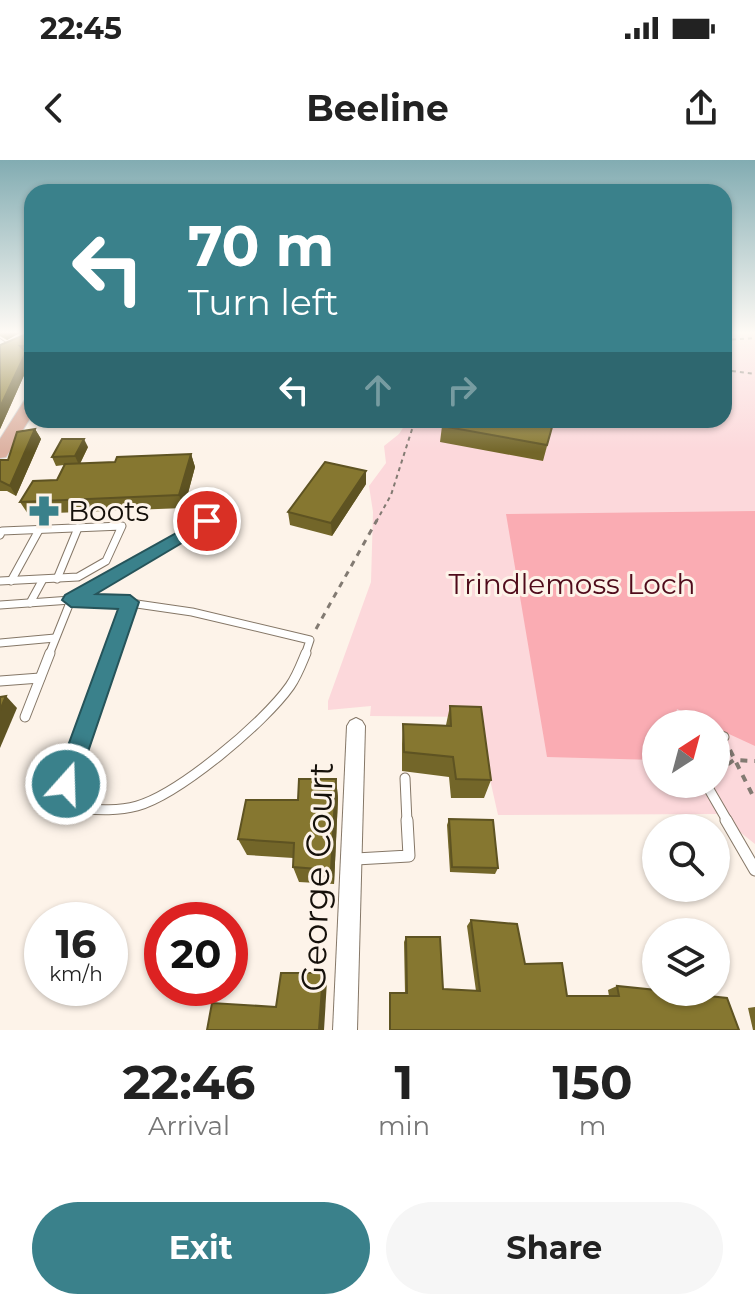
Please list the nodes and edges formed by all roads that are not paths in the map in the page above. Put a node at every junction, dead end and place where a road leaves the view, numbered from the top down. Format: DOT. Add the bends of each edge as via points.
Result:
graph roads {
  1 [pos="24,414"];
  2 [pos="0,453"];
  3 [pos="207,521"];
  4 [pos="78,528"];
  5 [pos="39,530"];
  6 [pos="0,535"];
  7 [pos="57,579"];
  8 [pos="0,581"];
  9 [pos="11,581"];
  10 [pos="42,581"];
  11 [pos="71,600"];
  12 [pos="130,602"];
  13 [pos="30,603"];
  14 [pos="0,605"];
  15 [pos="55,638"];
  16 [pos="0,643"];
  17 [pos="40,678"];
  18 [pos="0,681"];
  19 [pos="25,717"];
  20 [pos="356,726"];
  21 [pos="405,778"];
  22 [pos="714,798"];
  23 [pos="353,859"];
  24 [pos="755,870"];
  25 [pos="345,1030"];
  1 -- 2 [label="main road"];
  3 -- 11 [label="lane"];
  4 -- 5 [label="lane"];
  4 -- 7 [label="lane"];
  4 -- 7 [label="lane" via="122,526 106,561 78,577"];
  5 -- 6 [label="lane"];
  5 -- 9 [label="lane"];
  7 -- 10 [label="lane"];
  8 -- 9 [label="lane"];
  9 -- 10 [label="lane"];
  10 -- 13 [label="lane"];
  11 -- 12 [label="lane"];
  11 -- 13 [label="lane"];
  11 -- 15 [label="lane"];
  12 -- 12 [label="lane" via="310,640 288,689 172,790 138,806 57,808"];
  13 -- 14 [label="lane"];
  15 -- 16 [label="lane"];
  15 -- 17 [label="lane"];
  17 -- 18 [label="lane"];
  17 -- 19 [label="lane"];
  20 -- 23 [label="street, George Court"];
  21 -- 23 [label="lane" via="409,856"];
  22 -- 24 [label="lane"];
  23 -- 25 [label="street, George Court"];
}
